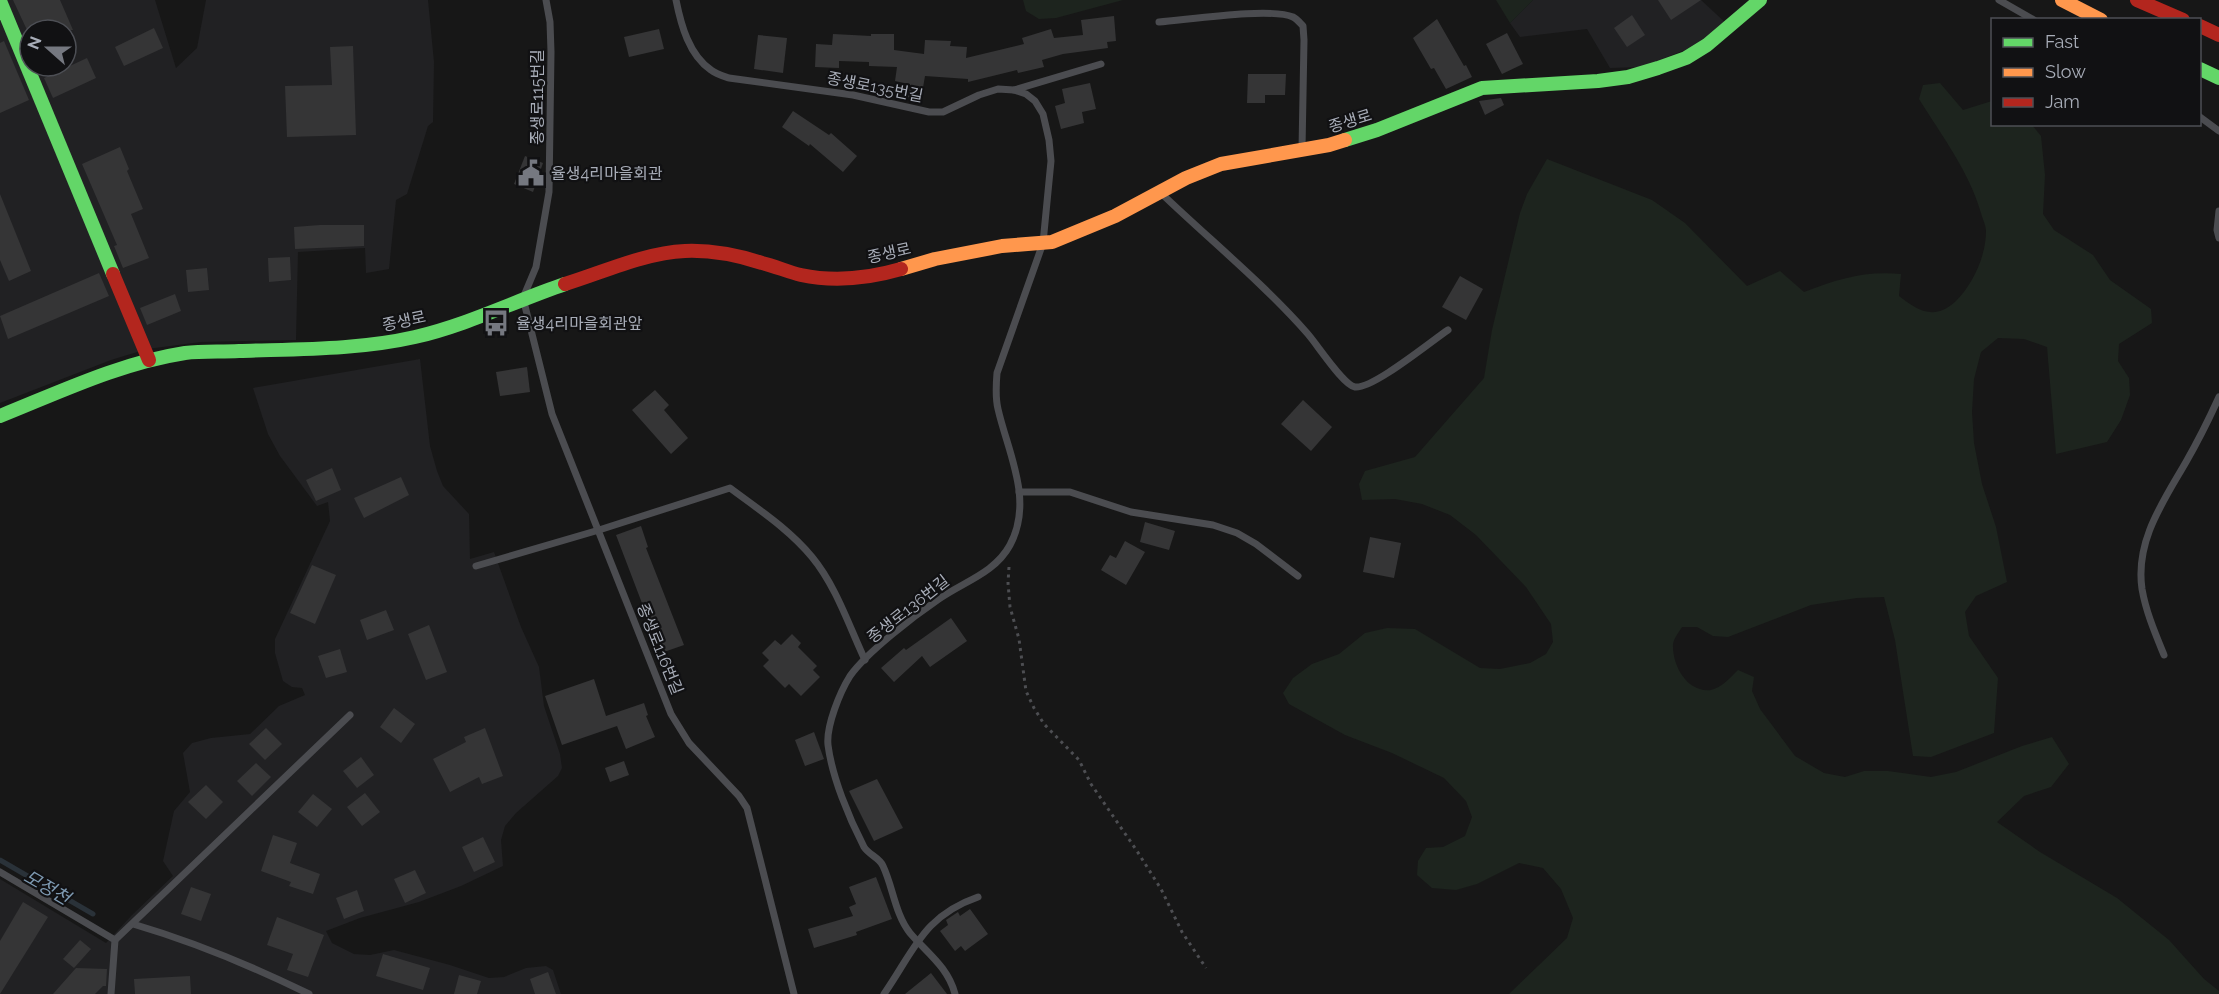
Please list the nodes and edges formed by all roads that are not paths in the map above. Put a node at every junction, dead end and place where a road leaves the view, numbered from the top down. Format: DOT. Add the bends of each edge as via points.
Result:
graph roads {
  1 [pos="546,0"];
  2 [pos="676,0"];
  3 [pos="1760,0"];
  4 [pos="1999,0"];
  5 [pos="2062,0"];
  6 [pos="2137,0"];
  7 [pos="0,1"];
  8 [pos="2030,18"];
  9 [pos="2097,18"];
  10 [pos="2178,18"];
  11 [pos="1159,22"];
  12 [pos="2201,27"];
  13 [pos="2219,35"];
  14 [pos="1101,64"];
  15 [pos="2201,70"];
  16 [pos="2219,78"];
  17 [pos="1014,90"];
  18 [pos="2201,118"];
  19 [pos="2219,131"];
  20 [pos="1302,149"];
  21 [pos="1160,192"];
  22 [pos="2219,211"];
  23 [pos="2219,238"];
  24 [pos="1043,243"];
  25 [pos="523,298"];
  26 [pos="1448,330"];
  27 [pos="148,360"];
  28 [pos="2219,397"];
  29 [pos="0,416"];
  30 [pos="1019,492"];
  31 [pos="599,530"];
  32 [pos="476,566"];
  33 [pos="1298,576"];
  34 [pos="2164,655"];
  35 [pos="865,660"];
  36 [pos="350,715"];
  37 [pos="0,872"];
  38 [pos="978,897"];
  39 [pos="132,924"];
  40 [pos="115,940"];
  41 [pos="917,940"];
  42 [pos="111,994"];
  43 [pos="309,994"];
  44 [pos="794,994"];
  45 [pos="884,994"];
  46 [pos="955,994"];
  1 -- 25 [label="lane, 종생로115번길" via="551,52 549,192 536,267"];
  2 -- 17 [label="lane, 종생로135번길" via="689,43 698,57 711,70 729,78 853,95 929,112 943,111 998,89"];
  3 -- 20 [label="main road, 종생로" via="1707,45 1658,68 1598,81 1482,88 1377,130"];
  4 -- 8 [label="lane"];
  5 -- 9 [label="main road"];
  6 -- 10 [label="main road"];
  7 -- 27 [label="main road"];
  11 -- 20 [label="lane" via="1278,14 1294,17 1303,26 1304,40"];
  12 -- 13 [label="main road"];
  14 -- 17 [label="lane, 종생로135번길"];
  15 -- 16 [label="main road"];
  17 -- 24 [label="lane" via="1035,101 1049,140 1050,184"];
  18 -- 19 [label="lane"];
  20 -- 21 [label="main road, 종생로" via="1221,164"];
  21 -- 24 [label="main road, 종생로" via="1115,216"];
  21 -- 26 [label="lane" via="1284,307 1353,387 1364,387 1386,374"];
  22 -- 23 [label="lane"];
  24 -- 25 [label="main road, 종생로" via="1002,246 888,273 841,279 801,276 720,253 685,250 654,255"];
  24 -- 30 [label="lane, 종생로136번길" via="997,373 998,407"];
  25 -- 27 [label="main road, 종생로" via="465,323 365,346 188,353"];
  25 -- 31 [label="lane, 종생로116번길" via="552,414"];
  27 -- 29 [label="main road, 종생로"];
  28 -- 34 [label="lane" via="2150,524 2143,549 2142,588"];
  30 -- 33 [label="lane" via="1070,492 1131,512 1213,525 1256,544"];
  30 -- 35 [label="lane, 종생로136번길" via="1021,503 1010,544 998,562 937,599"];
  31 -- 32 [label="lane"];
  31 -- 35 [label="lane" via="730,488 768,516 812,558 827,580"];
  31 -- 44 [label="lane, 종생로116번길" via="671,714 689,743 747,808"];
  35 -- 41 [label="lane, 종생로136번길" via="850,676 835,709 828,742 833,773 866,850 882,863 899,911"];
  36 -- 39 [label="lane"];
  37 -- 40 [label="lane"];
  38 -- 41 [label="lane" via="957,904"];
  39 -- 40 [label="lane"];
  39 -- 43 [label="lane" via="180,938"];
  40 -- 42 [label="lane"];
  41 -- 45 [label="lane"];
  41 -- 46 [label="lane, 종생로136번길" via="938,962"];
}
